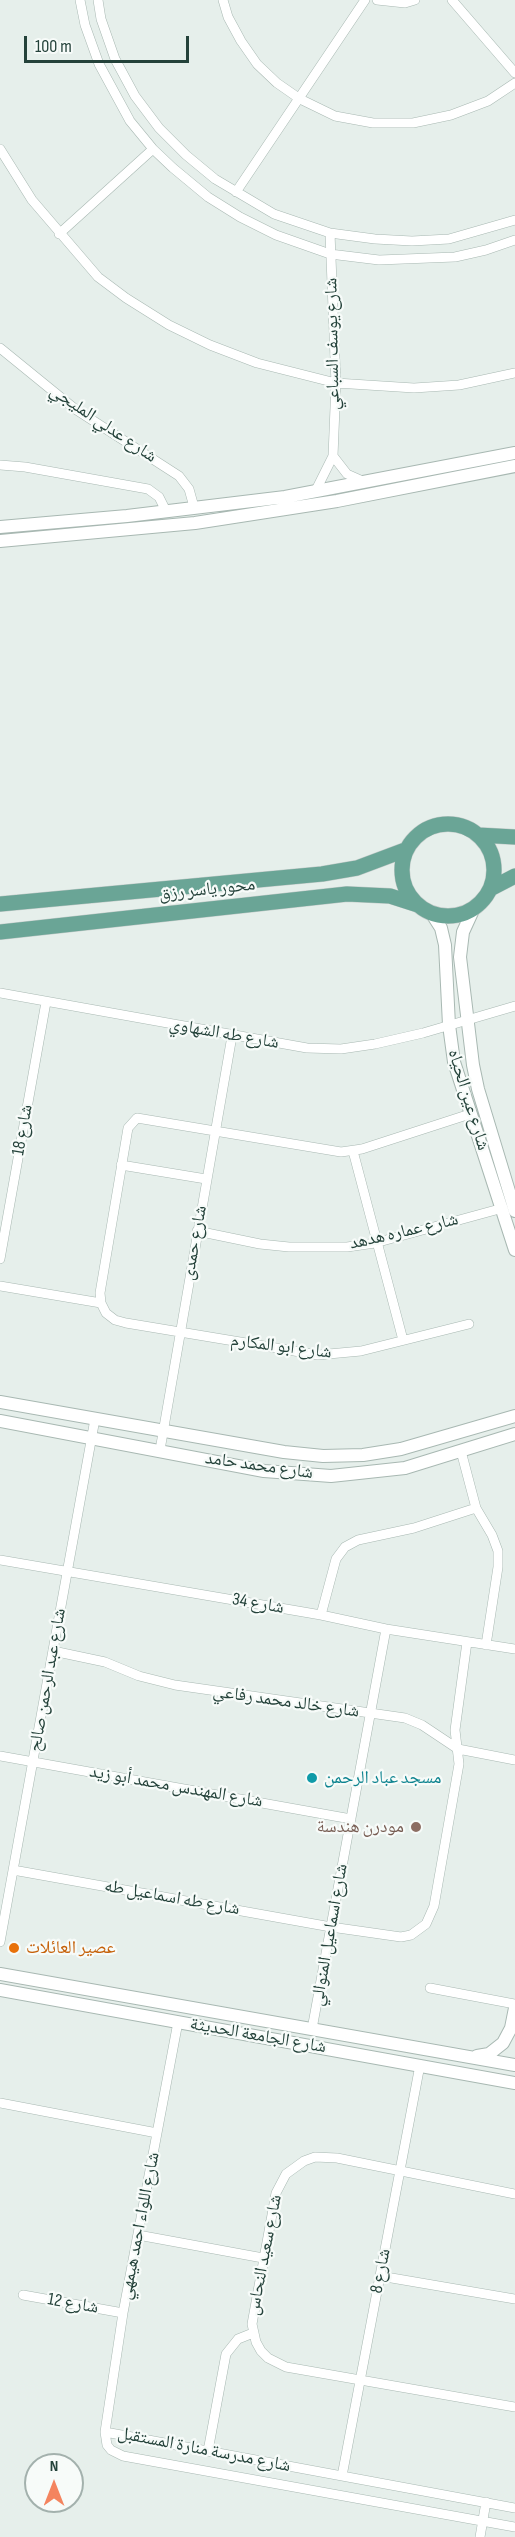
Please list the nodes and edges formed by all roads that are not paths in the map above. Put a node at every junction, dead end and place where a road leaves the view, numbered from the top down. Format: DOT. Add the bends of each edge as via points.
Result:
graph roads {
  1 [pos="80,0"];
  2 [pos="98,0"];
  3 [pos="223,0"];
  4 [pos="365,0"];
  5 [pos="377,0"];
  6 [pos="415,0"];
  7 [pos="452,0"];
  8 [pos="515,73"];
  9 [pos="515,83"];
  10 [pos="300,99"];
  11 [pos="0,149"];
  12 [pos="153,149"];
  13 [pos="236,192"];
  14 [pos="515,220"];
  15 [pos="330,233"];
  16 [pos="59,234"];
  17 [pos="449,239"];
  18 [pos="515,240"];
  19 [pos="330,254"];
  20 [pos="455,257"];
  21 [pos="0,348"];
  22 [pos="515,373"];
  23 [pos="336,383"];
  24 [pos="515,453"];
  25 [pos="333,456"];
  26 [pos="0,465"];
  27 [pos="515,466"];
  28 [pos="368,483"];
  29 [pos="315,492"];
  30 [pos="194,507"];
  31 [pos="166,511"];
  32 [pos="0,527"];
  33 [pos="0,541"];
  34 [pos="478,834"];
  35 [pos="515,837"];
  36 [pos="405,850"];
  37 [pos="515,876"];
  38 [pos="490,889"];
  39 [pos="0,904"];
  40 [pos="417,905"];
  41 [pos="474,908"];
  42 [pos="432,914"];
  43 [pos="0,932"];
  44 [pos="0,993"];
  45 [pos="46,1002"];
  46 [pos="515,1006"];
  47 [pos="467,1018"];
  48 [pos="448,1025"];
  49 [pos="232,1036"];
  50 [pos="470,1113"];
  51 [pos="215,1131"];
  52 [pos="353,1151"];
  53 [pos="121,1165"];
  54 [pos="206,1179"];
  55 [pos="0,1194"];
  56 [pos="11,1196"];
  57 [pos="512,1208"];
  58 [pos="197,1231"];
  59 [pos="375,1243"];
  60 [pos="515,1250"];
  61 [pos="0,1259"];
  62 [pos="0,1286"];
  63 [pos="101,1303"];
  64 [pos="469,1324"];
  65 [pos="180,1334"];
  66 [pos="403,1341"];
  67 [pos="0,1402"];
  68 [pos="515,1416"];
  69 [pos="95,1419"];
  70 [pos="0,1420"];
  71 [pos="163,1431"];
  72 [pos="515,1434"];
  73 [pos="92,1437"];
  74 [pos="160,1450"];
  75 [pos="461,1451"];
  76 [pos="476,1508"];
  77 [pos="0,1560"];
  78 [pos="68,1572"];
  79 [pos="321,1615"];
  80 [pos="386,1629"];
  81 [pos="467,1642"];
  82 [pos="486,1645"];
  83 [pos="515,1649"];
  84 [pos="53,1651"];
  85 [pos="371,1714"];
  86 [pos="458,1749"];
  87 [pos="0,1756"];
  88 [pos="515,1760"];
  89 [pos="33,1762"];
  90 [pos="351,1819"];
  91 [pos="13,1870"];
  92 [pos="331,1927"];
  93 [pos="0,1942"];
  94 [pos="0,1974"];
  95 [pos="430,1989"];
  96 [pos="0,1990"];
  97 [pos="515,2006"];
  98 [pos="178,2022"];
  99 [pos="274,2022"];
  100 [pos="312,2029"];
  101 [pos="270,2038"];
  102 [pos="464,2056"];
  103 [pos="420,2065"];
  104 [pos="515,2066"];
  105 [pos="515,2083"];
  106 [pos="0,2103"];
  107 [pos="157,2133"];
  108 [pos="400,2172"];
  109 [pos="515,2194"];
  110 [pos="138,2235"];
  111 [pos="263,2258"];
  112 [pos="380,2276"];
  113 [pos="23,2295"];
  114 [pos="515,2299"];
  115 [pos="123,2313"];
  116 [pos="253,2333"];
  117 [pos="360,2380"];
  118 [pos="515,2407"];
  119 [pos="105,2432"];
  120 [pos="208,2451"];
  121 [pos="342,2476"];
  122 [pos="486,2502"];
  123 [pos="515,2508"];
  124 [pos="482,2521"];
  125 [pos="515,2527"];
  126 [pos="480,2537"];
  1 -- 12 [label="street" via="99,64 130,121"];
  2 -- 13 [label="street" via="115,59 135,96 186,155"];
  3 -- 10 [label="street" via="241,41 257,64"];
  4 -- 10 [label="street"];
  5 -- 6 [label="street"];
  7 -- 8 [label="street"];
  9 -- 10 [label="street" via="488,101 451,115 413,123 374,123 335,116"];
  10 -- 13 [label="street"];
  11 -- 16 [label="street"];
  12 -- 16 [label="street"];
  12 -- 19 [label="street" via="208,197 240,217"];
  13 -- 15 [label="street" via="274,214"];
  14 -- 17 [label="street"];
  15 -- 17 [label="street" via="412,241"];
  15 -- 19 [label="street, شارع يوسف السباعي"];
  16 -- 23 [label="street" via="98,277 169,325 257,363"];
  17 -- 20 [label="street"];
  18 -- 20 [label="street"];
  19 -- 20 [label="street" via="379,260"];
  19 -- 23 [label="street, شارع يوسف السباعي"];
  21 -- 30 [label="street, شارع عدلي المليجي" via="75,409 179,476 189,489"];
  22 -- 23 [label="street" via="459,385 414,388"];
  23 -- 25 [label="street, شارع يوسف السباعي"];
  24 -- 28 [label="street"];
  25 -- 28 [label="street" via="347,474"];
  25 -- 29 [label="street, شارع يوسف السباعي"];
  26 -- 31 [label="street" via="141,487 159,497"];
  27 -- 33 [label="street" via="337,501 195,523"];
  28 -- 29 [label="street"];
  29 -- 30 [label="street"];
  30 -- 31 [label="street"];
  31 -- 32 [label="street"];
  34 -- 35 [label="main road"];
  34 -- 36 [label="main road" via="463,826 438,824 422,831"];
  34 -- 38 [label="main road" via="489,848 494,864"];
  36 -- 39 [label="main road, محور ياسر رزق" via="357,868 322,874"];
  36 -- 40 [label="main road" via="401,875"];
  37 -- 38 [label="main road"];
  38 -- 41 [label="main road"];
  40 -- 42 [label="main road"];
  40 -- 43 [label="main road, محور ياسر رزق" via="376,894 347,894"];
  41 -- 42 [label="main road" via="449,916"];
  41 -- 47 [label="street, شارع عين الحياه" via="460,948"];
  42 -- 48 [label="street, شارع عين الحياه" via="445,945"];
  44 -- 45 [label="street, شارع طه الشهاوي"];
  45 -- 49 [label="street, شارع طه الشهاوي"];
  45 -- 56 [label="street, شارع 18"];
  46 -- 47 [label="street, شارع طه الشهاوي"];
  47 -- 48 [label="street, شارع طه الشهاوي"];
  47 -- 57 [label="street, شارع عين الحياه" via="478,1089"];
  48 -- 49 [label="street, شارع طه الشهاوي" via="341,1048 307,1048"];
  48 -- 50 [label="street, شارع عين الحياه" via="454,1062"];
  49 -- 51 [label="street, شارع حمدى"];
  50 -- 52 [label="street"];
  50 -- 57 [label="street, شارع عين الحياه"];
  51 -- 52 [label="street" via="329,1151"];
  51 -- 53 [label="street" via="137,1118 128,1128"];
  51 -- 54 [label="street, شارع حمدى"];
  52 -- 59 [label="street"];
  53 -- 54 [label="street"];
  53 -- 63 [label="street"];
  54 -- 58 [label="street, شارع حمدى"];
  55 -- 56 [label="street"];
  56 -- 61 [label="street, شارع 18"];
  57 -- 59 [label="street, شارع عماره هدهد"];
  57 -- 60 [label="street, شارع عين الحياه"];
  58 -- 59 [label="street, شارع عماره هدهد" via="289,1247"];
  58 -- 65 [label="street, شارع حمدى"];
  59 -- 66 [label="street"];
  62 -- 63 [label="street"];
  63 -- 65 [label="street, شارع ابو المكارم" via="115,1320"];
  64 -- 66 [label="street, شارع ابو المكارم"];
  65 -- 66 [label="street, شارع ابو المكارم" via="318,1355 361,1351"];
  65 -- 71 [label="street, شارع حمدى"];
  67 -- 69 [label="street, شارع محمد حامد"];
  68 -- 71 [label="street, شارع محمد حامد" via="401,1449 343,1456 284,1452"];
  69 -- 71 [label="street, شارع محمد حامد"];
  69 -- 73 [label="street, شارع عبد الرحمن صالح"];
  70 -- 73 [label="street, شارع محمد حامد"];
  71 -- 74 [label="street, شارع حمدى"];
  72 -- 75 [label="street, شارع محمد حامد"];
  73 -- 74 [label="street, شارع محمد حامد"];
  73 -- 78 [label="street, شارع عبد الرحمن صالح"];
  74 -- 75 [label="street, شارع محمد حامد" via="264,1471 331,1476 405,1468"];
  75 -- 76 [label="street"];
  76 -- 79 [label="street" via="345,1547 336,1559"];
  76 -- 82 [label="street" via="496,1542 499,1559"];
  77 -- 78 [label="street, شارع 34"];
  78 -- 79 [label="street, شارع 34"];
  78 -- 84 [label="street, شارع عبد الرحمن صالح"];
  79 -- 80 [label="street, شارع 34"];
  80 -- 81 [label="street, شارع 34"];
  80 -- 85 [label="street, شارع اسماعيل المنوالي"];
  81 -- 82 [label="street, شارع 34"];
  81 -- 86 [label="street, شارع طه اسماعيل طه" via="455,1730"];
  82 -- 83 [label="street, شارع 34"];
  84 -- 85 [label="street, شارع خالد محمد رفاعي" via="105,1662 175,1685"];
  84 -- 89 [label="street, شارع عبد الرحمن صالح"];
  85 -- 86 [label="street, شارع خالد محمد رفاعي" via="414,1721"];
  85 -- 90 [label="street, شارع اسماعيل المنوالي"];
  86 -- 88 [label="street, شارع خالد محمد رفاعي"];
  86 -- 92 [label="street, شارع طه اسماعيل طه" via="458,1772 434,1906 426,1924 401,1937"];
  87 -- 89 [label="street, شارع المهندس محمد أبو زيد"];
  89 -- 90 [label="street, شارع المهندس محمد أبو زيد"];
  89 -- 91 [label="street, شارع عبد الرحمن صالح"];
  90 -- 92 [label="street, شارع اسماعيل المنوالي"];
  91 -- 92 [label="street, شارع طه اسماعيل طه"];
  91 -- 93 [label="street, شارع عبد الرحمن صالح"];
  92 -- 100 [label="street, شارع اسماعيل المنوالي"];
  94 -- 99 [label="street, شارع الجامعة الحديثة"];
  95 -- 97 [label="street"];
  96 -- 98 [label="street, شارع الجامعة الحديثة"];
  97 -- 102 [label="street" via="508,2036 497,2049"];
  98 -- 101 [label="street, شارع الجامعة الحديثة"];
  98 -- 107 [label="street, شارع اللواء احمد هيمهي"];
  99 -- 100 [label="street, شارع الجامعة الحديثة"];
  99 -- 101 [label="street"];
  100 -- 102 [label="street, شارع الجامعة الحديثة"];
  101 -- 103 [label="street, شارع الجامعة الحديثة"];
  102 -- 104 [label="street, شارع الجامعة الحديثة"];
  103 -- 105 [label="street, شارع الجامعة الحديثة"];
  103 -- 108 [label="street, شارع 8"];
  106 -- 107 [label="street"];
  107 -- 110 [label="street, شارع اللواء احمد هيمهي"];
  108 -- 109 [label="street, شارع سعيد النحاس"];
  108 -- 111 [label="street, شارع سعيد النحاس" via="326,2156 304,2161 286,2174 276,2193"];
  108 -- 112 [label="street, شارع 8"];
  110 -- 111 [label="street"];
  110 -- 115 [label="street, شارع اللواء احمد هيمهي"];
  111 -- 116 [label="street, شارع سعيد النحاس" via="252,2316"];
  112 -- 114 [label="street"];
  112 -- 117 [label="street, شارع 8"];
  113 -- 115 [label="street, شارع 12"];
  115 -- 119 [label="street, شارع اللواء احمد هيمهي"];
  116 -- 117 [label="street, شارع سعيد النحاس" via="261,2351 276,2363"];
  116 -- 120 [label="street" via="238,2338 226,2354"];
  117 -- 118 [label="street, شارع سعيد النحاس"];
  117 -- 121 [label="street, شارع 8"];
  119 -- 120 [label="street, شارع مدرسة منارة المستقبل"];
  119 -- 124 [label="street, شارع مدرسة منارة المستقبل" via="107,2445 123,2456"];
  120 -- 121 [label="street, شارع مدرسة منارة المستقبل"];
  121 -- 122 [label="street, شارع مدرسة منارة المستقبل"];
  122 -- 123 [label="street, شارع مدرسة منارة المستقبل"];
  122 -- 124 [label="street"];
  124 -- 125 [label="street, شارع مدرسة منارة المستقبل"];
  124 -- 126 [label="street"];
}
